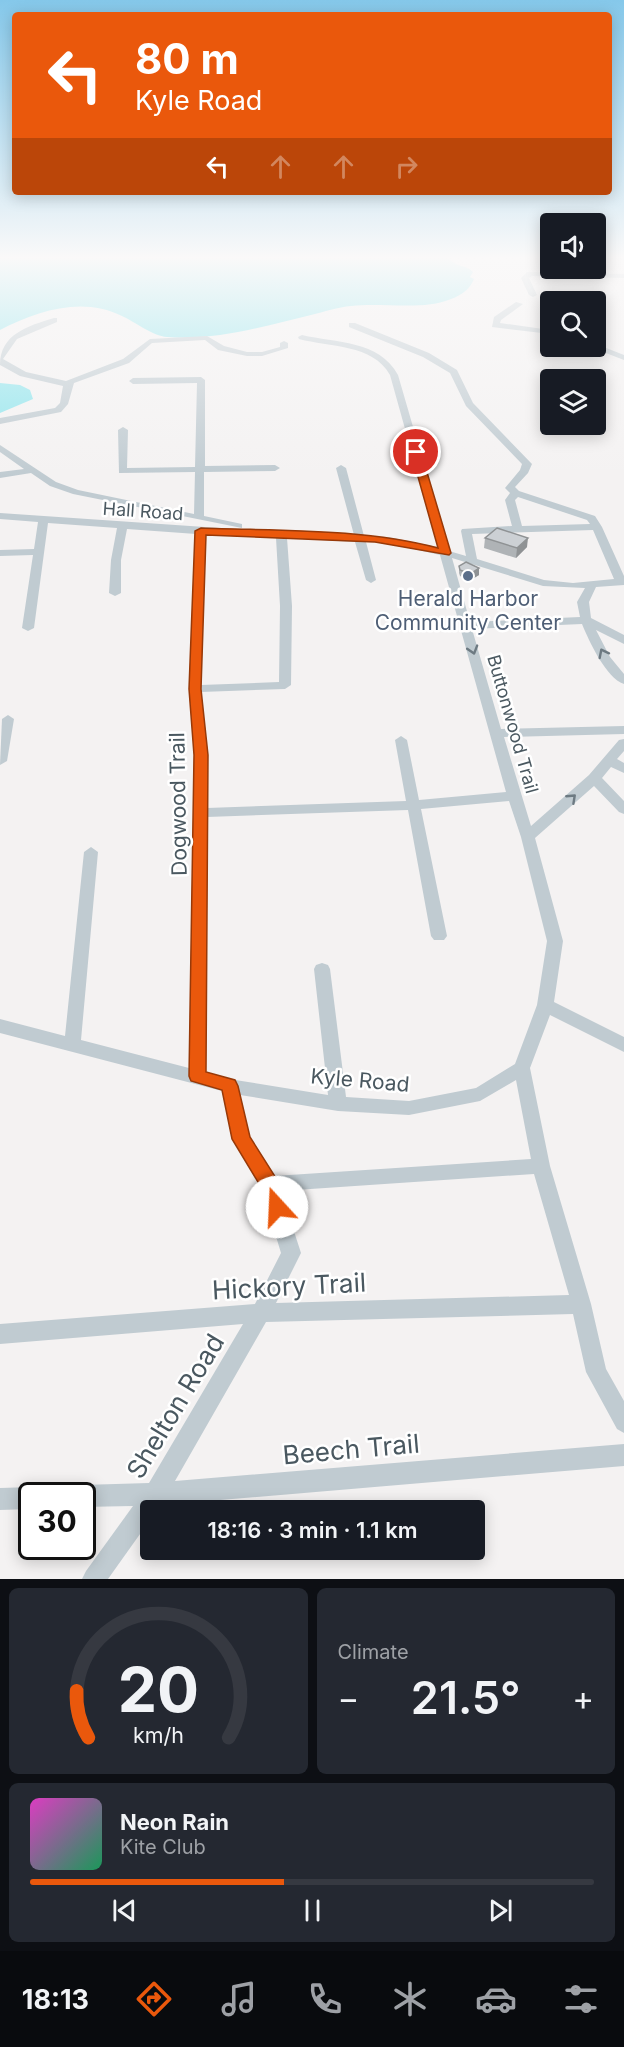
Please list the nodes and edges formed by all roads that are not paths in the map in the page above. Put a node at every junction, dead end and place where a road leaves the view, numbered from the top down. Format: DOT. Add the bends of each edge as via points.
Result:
graph roads {
  1 [pos="31,330"];
  2 [pos="364,330"];
  3 [pos="302,337"];
  4 [pos="284,343"];
  5 [pos="606,350"];
  6 [pos="624,358"];
  7 [pos="0,359"];
  8 [pos="133,381"];
  9 [pos="68,384"];
  10 [pos="0,421"];
  11 [pos="123,430"];
  12 [pos="0,448"];
  13 [pos="275,468"];
  14 [pos="341,468"];
  15 [pos="33,470"];
  16 [pos="201,470"];
  17 [pos="0,475"];
  18 [pos="516,493"];
  19 [pos="0,516"];
  20 [pos="43,520"];
  21 [pos="200,524"];
  22 [pos="122,526"];
  23 [pos="597,527"];
  24 [pos="518,529"];
  25 [pos="281,533"];
  26 [pos="362,538"];
  27 [pos="37,552"];
  28 [pos="0,553"];
  29 [pos="445,553"];
  30 [pos="472,561"];
  31 [pos="371,580"];
  32 [pos="622,581"];
  33 [pos="596,585"];
  34 [pos="115,593"];
  35 [pos="587,621"];
  36 [pos="465,626"];
  37 [pos="28,628"];
  38 [pos="624,640"];
  39 [pos="624,680"];
  40 [pos="195,689"];
  41 [pos="8,719"];
  42 [pos="624,730"];
  43 [pos="497,733"];
  44 [pos="401,740"];
  45 [pos="624,743"];
  46 [pos="609,760"];
  47 [pos="0,761"];
  48 [pos="624,769"];
  49 [pos="594,778"];
  50 [pos="514,796"];
  51 [pos="415,805"];
  52 [pos="624,809"];
  53 [pos="201,813"];
  54 [pos="528,837"];
  55 [pos="91,852"];
  56 [pos="439,936"];
  57 [pos="322,969"];
  58 [pos="545,1005"];
  59 [pos="0,1026"];
  60 [pos="624,1045"];
  61 [pos="72,1046"];
  62 [pos="522,1068"];
  63 [pos="197,1076"];
  64 [pos="229,1086"];
  65 [pos="338,1104"];
  66 [pos="541,1166"];
  67 [pos="269,1184"];
  68 [pos="581,1304"];
  69 [pos="261,1312"];
  70 [pos="0,1334"];
  71 [pos="624,1422"];
  72 [pos="624,1455"];
  73 [pos="155,1494"];
  74 [pos="96,1496"];
  75 [pos="18,1498"];
  76 [pos="0,1499"];
  77 [pos="94,1579"];
  1 -- 7 [label="street" via="14,337"];
  2 -- 18 [label="street" via="416,350 454,372 468,404 527,464 525,472 510,487"];
  3 -- 29 [label="street, Buttonwood Trail" via="345,344 390,364"];
  4 -- 9 [label="street" via="284,348 262,354 234,352 199,337 150,342 126,361"];
  5 -- 6 [label="street"];
  7 -- 9 [label="street" via="8,368"];
  8 -- 16 [label="street, Dogwood Trail" via="201,380"];
  9 -- 10 [label="street" via="61,409"];
  11 -- 16 [label="street" via="122,471"];
  12 -- 15 [label="street"];
  13 -- 16 [label="street"];
  14 -- 26 [label="street"];
  15 -- 17 [label="street"];
  15 -- 21 [label="street" via="53,484 76,492"];
  16 -- 21 [label="street, Dogwood Trail"];
  18 -- 23 [label="street" via="585,515"];
  18 -- 24 [label="street" via="510,505"];
  19 -- 20 [label="street, Hall Road"];
  20 -- 22 [label="street, Hall Road"];
  20 -- 27 [label="street"];
  21 -- 22 [label="street, Hall Road"];
  21 -- 25 [label="street, Hall Road"];
  21 -- 40 [label="street, Dogwood Trail"];
  22 -- 34 [label="street"];
  23 -- 24 [label="street"];
  23 -- 32 [label="street"];
  24 -- 30 [label="street" via="466,531"];
  25 -- 26 [label="street, Hall Road"];
  25 -- 40 [label="street" via="286,606 285,685"];
  26 -- 29 [label="street, Hall Road" via="405,542"];
  26 -- 31 [label="street"];
  27 -- 28 [label="street"];
  27 -- 37 [label="street"];
  29 -- 30 [label="street, Hall Road"];
  29 -- 36 [label="street, Buttonwood Trail"];
  30 -- 33 [label="street, Hall Road" via="543,583"];
  32 -- 33 [label="street, Hall Road"];
  33 -- 35 [label="street" via="583,603"];
  35 -- 36 [label="street"];
  35 -- 38 [label="street"];
  39 -- 35 [label="street, one-way" via="606,660"];
  36 -- 43 [label="street, Buttonwood Trail, one-way"];
  40 -- 53 [label="street, Dogwood Trail"];
  41 -- 47 [label="street"];
  42 -- 43 [label="street"];
  43 -- 50 [label="street, Buttonwood Trail"];
  44 -- 51 [label="street"];
  45 -- 46 [label="street"];
  46 -- 48 [label="street"];
  46 -- 49 [label="street"];
  49 -- 52 [label="street"];
  54 -- 49 [label="street, one-way"];
  50 -- 51 [label="street"];
  50 -- 54 [label="street, Buttonwood Trail"];
  51 -- 53 [label="street"];
  51 -- 56 [label="street"];
  53 -- 63 [label="street, Dogwood Trail"];
  54 -- 58 [label="street" via="555,941"];
  55 -- 61 [label="street"];
  57 -- 65 [label="street"];
  58 -- 60 [label="street"];
  58 -- 62 [label="street"];
  59 -- 61 [label="street, Kyle Road"];
  61 -- 63 [label="street, Kyle Road"];
  62 -- 65 [label="street, Kyle Road" via="480,1094 410,1108"];
  62 -- 66 [label="street"];
  63 -- 64 [label="street, Kyle Road"];
  64 -- 65 [label="street, Kyle Road"];
  64 -- 67 [label="street, Shelton Road" via="241,1139"];
  66 -- 67 [label="street"];
  66 -- 68 [label="street"];
  67 -- 69 [label="street, Shelton Road" via="291,1253"];
  68 -- 69 [label="street, Hickory Trail"];
  68 -- 71 [label="street" via="596,1372"];
  69 -- 70 [label="street, Hickory Trail"];
  69 -- 73 [label="street, Shelton Road"];
  72 -- 73 [label="street, Beech Trail"];
  73 -- 74 [label="street, Beech Trail"];
  73 -- 77 [label="street, Shelton Road"];
  75 -- 76 [label="street"];
}
